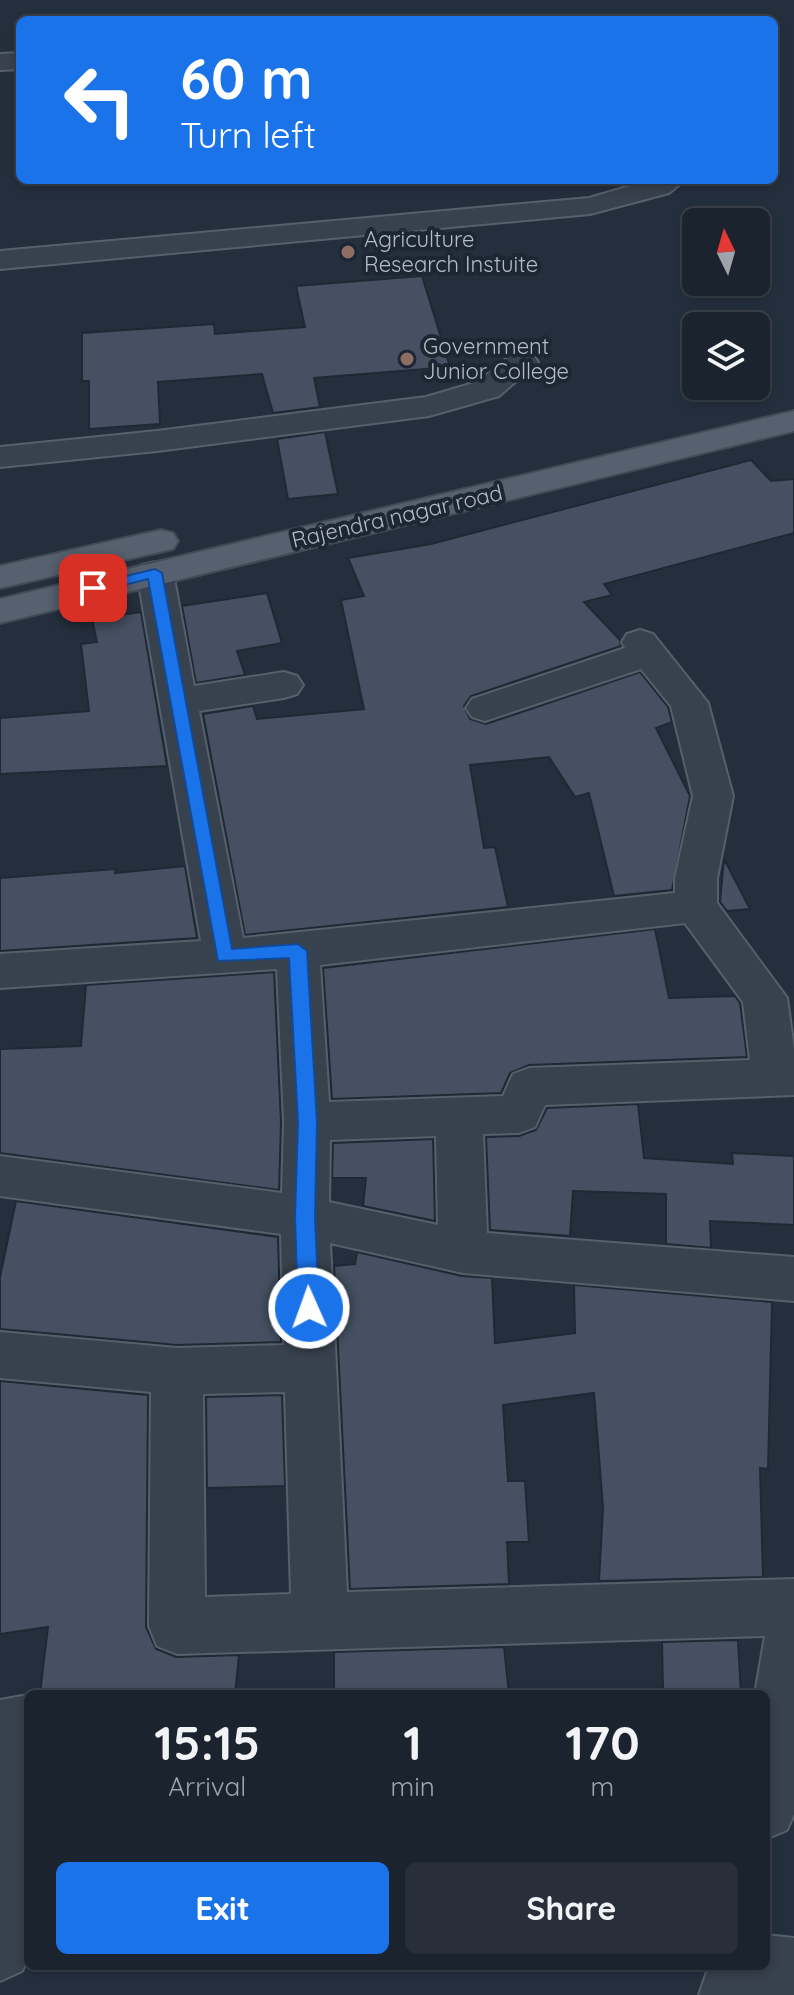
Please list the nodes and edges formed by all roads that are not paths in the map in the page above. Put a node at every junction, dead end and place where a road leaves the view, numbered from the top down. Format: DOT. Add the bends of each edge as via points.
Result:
graph roads {
  1 [pos="664,184"];
  2 [pos="0,260"];
  3 [pos="522,362"];
  4 [pos="794,396"];
  5 [pos="794,421"];
  6 [pos="0,457"];
  7 [pos="155,573"];
  8 [pos="0,577"];
  9 [pos="0,611"];
  10 [pos="284,685"];
  11 [pos="178,701"];
  12 [pos="485,708"];
  13 [pos="696,906"];
  14 [pos="298,951"];
  15 [pos="225,956"];
  16 [pos="0,971"];
  17 [pos="784,1077"];
  18 [pos="459,1117"];
  19 [pos="307,1122"];
  20 [pos="0,1176"];
  21 [pos="305,1217"];
  22 [pos="463,1252"];
  23 [pos="794,1279"];
  24 [pos="0,1355"];
  25 [pos="311,1368"];
  26 [pos="177,1371"];
  27 [pos="794,1607"];
  28 [pos="320,1623"];
  29 [pos="794,1630"];
  30 [pos="0,1729"];
  31 [pos="770,1783"];
  32 [pos="0,1949"];
  33 [pos="770,1967"];
  34 [pos="740,1970"];
  35 [pos="794,1970"];
  36 [pos="731,1995"];
  1 -- 2 [label="street" via="590,206"];
  3 -- 6 [label="street" via="488,389 429,406"];
  4 -- 8 [label="main road, Rajendra nagar road"];
  5 -- 7 [label="main road, Rajendra nagar road"];
  7 -- 9 [label="main road, Rajendra nagar road"];
  7 -- 11 [label="street"];
  10 -- 11 [label="street"];
  11 -- 15 [label="street"];
  12 -- 13 [label="street" via="644,648 689,703 713,796 696,878"];
  13 -- 14 [label="street"];
  13 -- 17 [label="street" via="765,998"];
  14 -- 15 [label="street"];
  14 -- 19 [label="street"];
  15 -- 16 [label="street"];
  17 -- 18 [label="street" via="529,1087 519,1114"];
  18 -- 19 [label="street"];
  18 -- 22 [label="street"];
  19 -- 21 [label="street"];
  20 -- 21 [label="street"];
  21 -- 22 [label="street"];
  21 -- 25 [label="street"];
  22 -- 23 [label="street"];
  24 -- 26 [label="street"];
  25 -- 26 [label="street"];
  25 -- 28 [label="street"];
  26 -- 28 [label="street" via="177,1626"];
  27 -- 28 [label="street"];
  29 -- 31 [label="street"];
  30 -- 32 [label="street" via="22,1725"];
  33 -- 35 [label="street"];
  34 -- 36 [label="street"];
}
